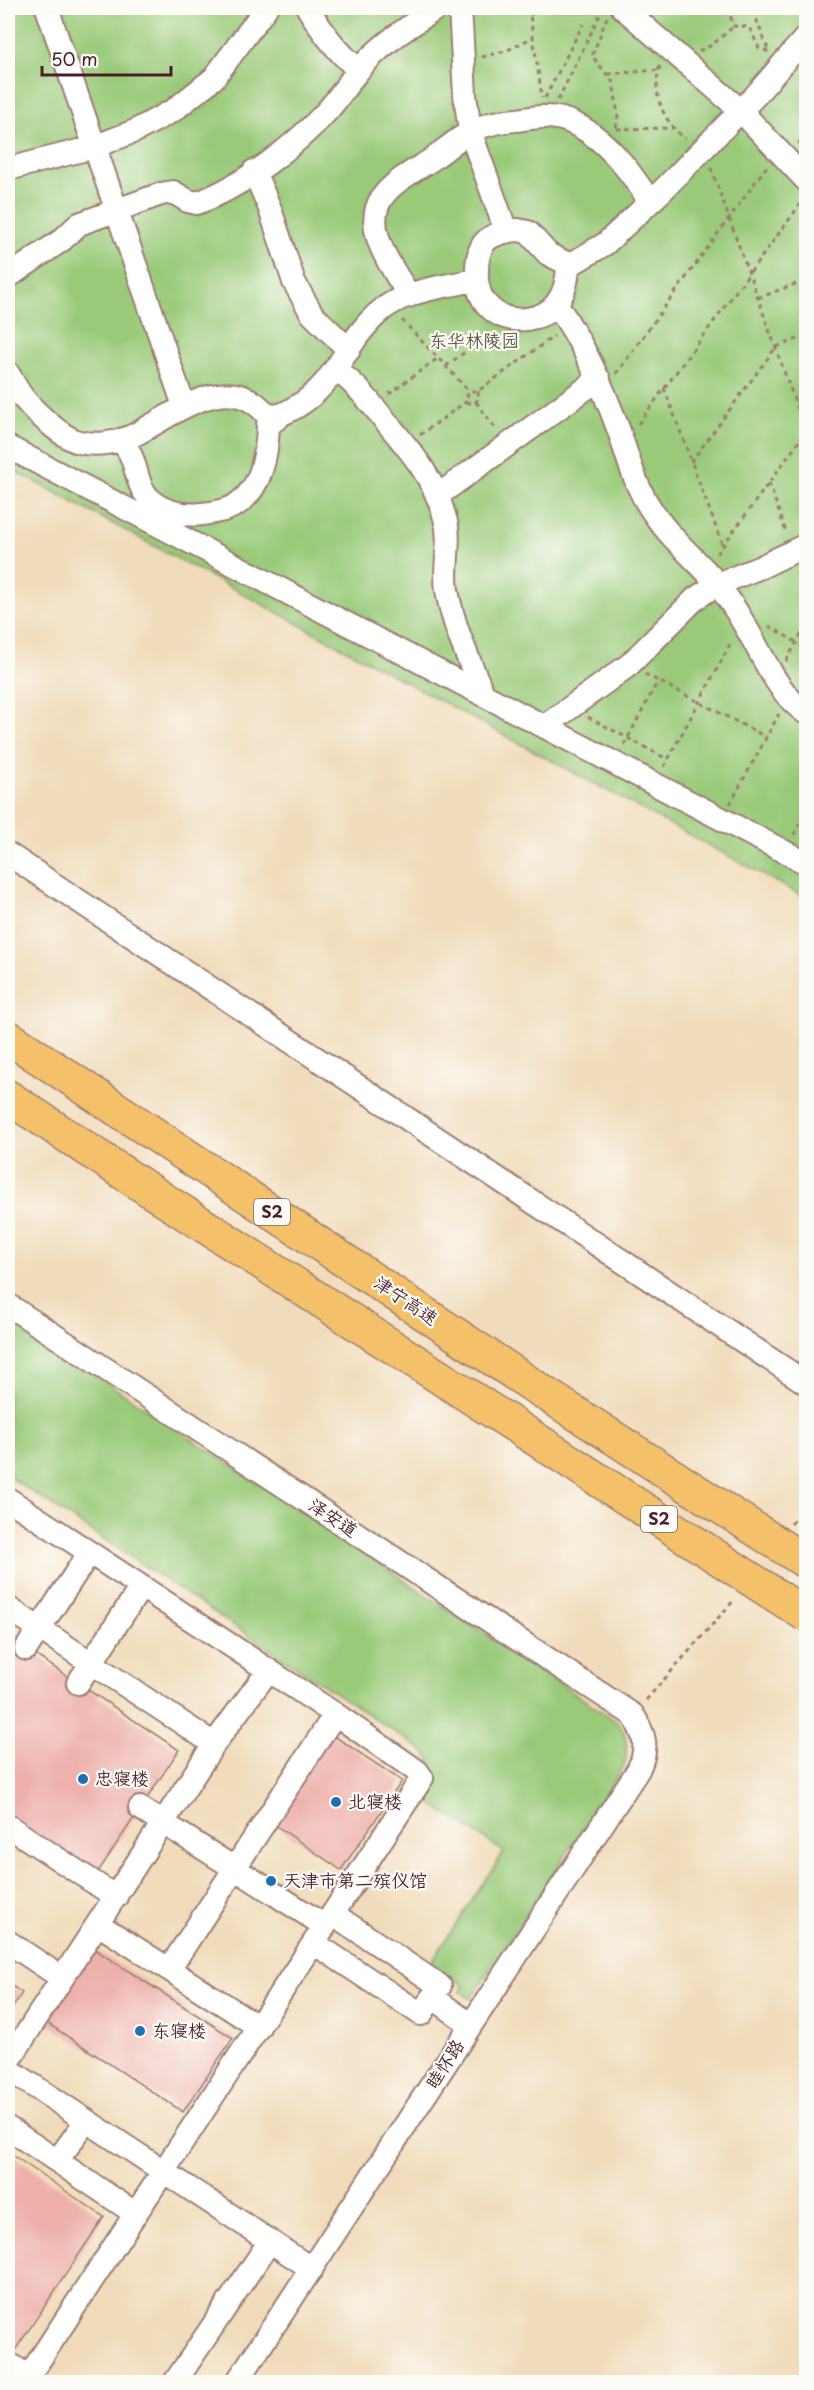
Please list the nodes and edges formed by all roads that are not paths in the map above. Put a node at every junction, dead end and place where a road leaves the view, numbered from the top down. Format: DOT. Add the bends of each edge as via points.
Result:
graph roads {
  1 [pos="47,8"];
  2 [pos="266,8"];
  3 [pos="308,8"];
  4 [pos="436,8"];
  5 [pos="460,8"];
  6 [pos="617,11"];
  7 [pos="807,37"];
  8 [pos="359,70"];
  9 [pos="740,110"];
  10 [pos="470,131"];
  11 [pos="94,147"];
  12 [pos="8,169"];
  13 [pos="254,171"];
  14 [pos="807,180"];
  15 [pos="650,202"];
  16 [pos="116,210"];
  17 [pos="506,231"];
  18 [pos="568,266"];
  19 [pos="8,277"];
  20 [pos="476,280"];
  21 [pos="400,300"];
  22 [pos="556,304"];
  23 [pos="349,350"];
  24 [pos="336,369"];
  25 [pos="8,373"];
  26 [pos="601,384"];
  27 [pos="184,406"];
  28 [pos="271,419"];
  29 [pos="127,442"];
  30 [pos="8,447"];
  31 [pos="437,496"];
  32 [pos="800,548"];
  33 [pos="711,577"];
  34 [pos="483,694"];
  35 [pos="807,713"];
  36 [pos="545,726"];
  37 [pos="8,854"];
  38 [pos="807,864"];
  39 [pos="8,1032"];
  40 [pos="8,1037"];
  41 [pos="82,1086"];
  42 [pos="8,1097"];
  43 [pos="8,1121"];
  44 [pos="168,1203"];
  45 [pos="8,1305"];
  46 [pos="807,1383"];
  47 [pos="8,1498"];
  48 [pos="89,1553"];
  49 [pos="807,1562"];
  50 [pos="141,1587"];
  51 [pos="8,1608"];
  52 [pos="807,1615"];
  53 [pos="39,1629"];
  54 [pos="26,1649"];
  55 [pos="91,1663"];
  56 [pos="268,1671"];
  57 [pos="78,1683"];
  58 [pos="335,1714"];
  59 [pos="645,1743"];
  60 [pos="214,1744"];
  61 [pos="140,1808"];
  62 [pos="163,1822"];
  63 [pos="8,1826"];
  64 [pos="234,1868"];
  65 [pos="116,1897"];
  66 [pos="98,1924"];
  67 [pos="324,1928"];
  68 [pos="8,1942"];
  69 [pos="170,1968"];
  70 [pos="62,1978"];
  71 [pos="432,1997"];
  72 [pos="470,2024"];
  73 [pos="259,2027"];
  74 [pos="9,2071"];
  75 [pos="86,2121"];
  76 [pos="8,2128"];
  77 [pos="57,2161"];
  78 [pos="164,2172"];
  79 [pos="136,2214"];
  80 [pos="270,2241"];
  81 [pos="312,2269"];
  82 [pos="8,2363"];
  83 [pos="27,2380"];
  84 [pos="175,2382"];
  85 [pos="237,2382"];
  1 -- 11 [label="street"];
  2 -- 11 [label="street" via="214,78 198,92 135,131"];
  3 -- 8 [label="street" via="339,54"];
  4 -- 8 [label="street"];
  5 -- 10 [label="street"];
  6 -- 9 [label="street" via="687,63"];
  7 -- 9 [label="street"];
  8 -- 13 [label="street" via="326,112"];
  9 -- 14 [label="street"];
  9 -- 15 [label="street"];
  10 -- 15 [label="street" via="502,121 549,117 610,137"];
  10 -- 17 [label="street"];
  10 -- 21 [label="street" via="384,194 377,207 377,238"];
  11 -- 12 [label="street"];
  11 -- 16 [label="street"];
  13 -- 16 [label="street" via="197,203 173,192"];
  13 -- 23 [label="street" via="294,282 312,314"];
  15 -- 18 [label="street" via="605,244"];
  16 -- 19 [label="street" via="79,224"];
  16 -- 27 [label="street"];
  17 -- 18 [label="street" via="528,232 548,254"];
  17 -- 20 [label="street" via="485,243"];
  18 -- 22 [label="street" via="564,291"];
  20 -- 21 [label="street"];
  20 -- 22 [label="street" via="485,303 505,319 530,319 543,315"];
  21 -- 23 [label="street" via="377,313"];
  22 -- 26 [label="street"];
  23 -- 24 [label="street"];
  24 -- 28 [label="street" via="312,398"];
  24 -- 31 [label="street" via="359,387 407,445"];
  25 -- 29 [label="street" via="24,400 76,441"];
  26 -- 31 [label="street"];
  26 -- 33 [label="street" via="647,504 682,549"];
  27 -- 28 [label="street" via="231,394 252,402"];
  27 -- 29 [label="street"];
  28 -- 29 [label="street" via="264,464 247,495 234,506 200,515 186,515 154,503 141,489"];
  30 -- 34 [label="street"];
  31 -- 34 [label="street" via="446,518 446,588 452,616"];
  32 -- 33 [label="street"];
  33 -- 35 [label="street" via="782,688"];
  33 -- 36 [label="street" via="696,598 629,665"];
  34 -- 36 [label="street"];
  36 -- 38 [label="street"];
  37 -- 46 [label="street"];
  39 -- 41 [label="highway"];
  40 -- 41 [label="highway, 津宁高速 / S2"];
  41 -- 49 [label="highway, 津宁高速 / S2, bridge"];
  42 -- 44 [label="highway, S2"];
  43 -- 44 [label="highway"];
  44 -- 52 [label="highway, S2, bridge"];
  45 -- 59 [label="street, 泽安道" via="633,1715"];
  47 -- 48 [label="street"];
  48 -- 50 [label="street"];
  48 -- 53 [label="street"];
  50 -- 55 [label="street"];
  50 -- 56 [label="street"];
  51 -- 53 [label="street"];
  53 -- 54 [label="street"];
  53 -- 55 [label="street"];
  55 -- 57 [label="street"];
  55 -- 60 [label="street"];
  56 -- 58 [label="street"];
  56 -- 60 [label="street"];
  58 -- 64 [label="street"];
  58 -- 67 [label="street" via="422,1778"];
  59 -- 72 [label="street, 睦怀路" via="638,1770"];
  60 -- 62 [label="street"];
  61 -- 62 [label="street"];
  62 -- 64 [label="street"];
  62 -- 65 [label="street"];
  63 -- 65 [label="street"];
  64 -- 67 [label="street"];
  64 -- 69 [label="street"];
  65 -- 66 [label="street"];
  66 -- 69 [label="street"];
  66 -- 70 [label="street"];
  67 -- 71 [label="street" via="440,1986"];
  67 -- 71 [label="street" via="421,2014"];
  67 -- 73 [label="street"];
  68 -- 70 [label="street"];
  69 -- 73 [label="street"];
  70 -- 74 [label="street"];
  71 -- 72 [label="street"];
  72 -- 81 [label="street, 睦怀路"];
  73 -- 78 [label="street"];
  74 -- 75 [label="street"];
  75 -- 77 [label="street"];
  75 -- 78 [label="street"];
  76 -- 77 [label="street"];
  77 -- 79 [label="street"];
  78 -- 79 [label="street"];
  78 -- 80 [label="street"];
  79 -- 83 [label="street"];
  80 -- 81 [label="street"];
  80 -- 84 [label="street"];
  81 -- 85 [label="street, 睦怀路"];
  82 -- 83 [label="street"];
}
